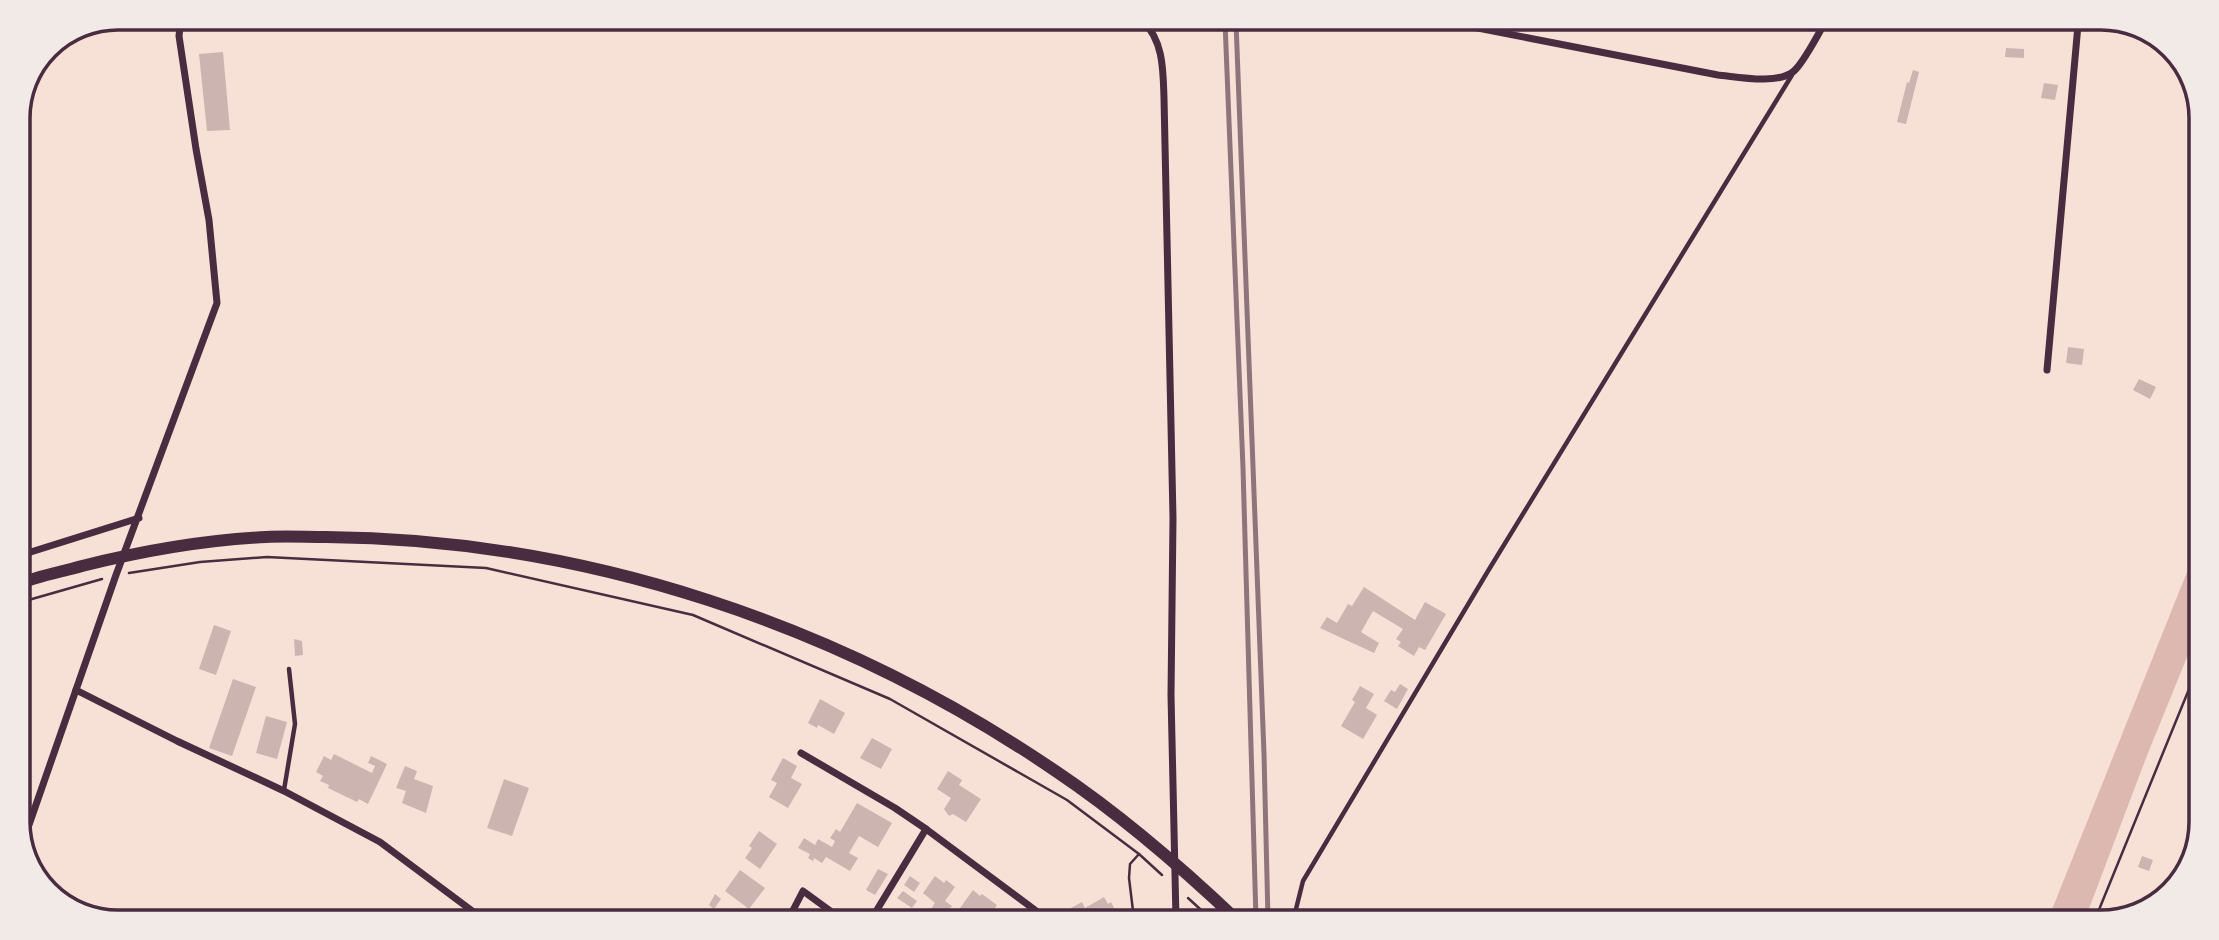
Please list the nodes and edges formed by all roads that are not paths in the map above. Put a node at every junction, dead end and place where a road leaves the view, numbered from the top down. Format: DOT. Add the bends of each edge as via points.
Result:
graph roads {
  1 [pos="180,30"];
  2 [pos="1150,30"];
  3 [pos="1488,30"];
  4 [pos="1821,30"];
  5 [pos="2078,30"];
  6 [pos="1794,71"];
  7 [pos="2047,370"];
  8 [pos="139,518"];
  9 [pos="30,552"];
  10 [pos="124,556"];
  11 [pos="30,581"];
  12 [pos="289,669"];
  13 [pos="76,690"];
  14 [pos="801,752"];
  15 [pos="284,791"];
  16 [pos="30,822"];
  17 [pos="926,829"];
  18 [pos="471,910"];
  19 [pos="793,910"];
  20 [pos="829,910"];
  21 [pos="877,910"];
  22 [pos="1035,910"];
  23 [pos="1176,910"];
  24 [pos="1226,910"];
  25 [pos="1296,910"];
  1 -- 8 [label="street" via="217,303"];
  2 -- 23 [label="street" via="1160,53 1164,98"];
  3 -- 6 [label="street" via="1718,75 1758,79"];
  4 -- 6 [label="street"];
  5 -- 7 [label="street"];
  6 -- 25 [label="lane" via="1303,881"];
  8 -- 9 [label="street"];
  8 -- 10 [label="street"];
  10 -- 11 [label="main road"];
  10 -- 13 [label="street"];
  10 -- 24 [label="main road" via="267,537 378,538 566,562 690,594 852,656 984,725 1130,826"];
  12 -- 15 [label="lane" via="295,724"];
  13 -- 15 [label="street"];
  13 -- 16 [label="street"];
  14 -- 17 [label="street"];
  15 -- 18 [label="street" via="380,842"];
  17 -- 21 [label="street"];
  17 -- 22 [label="street"];
  19 -- 20 [label="street" via="803,891"];
}
